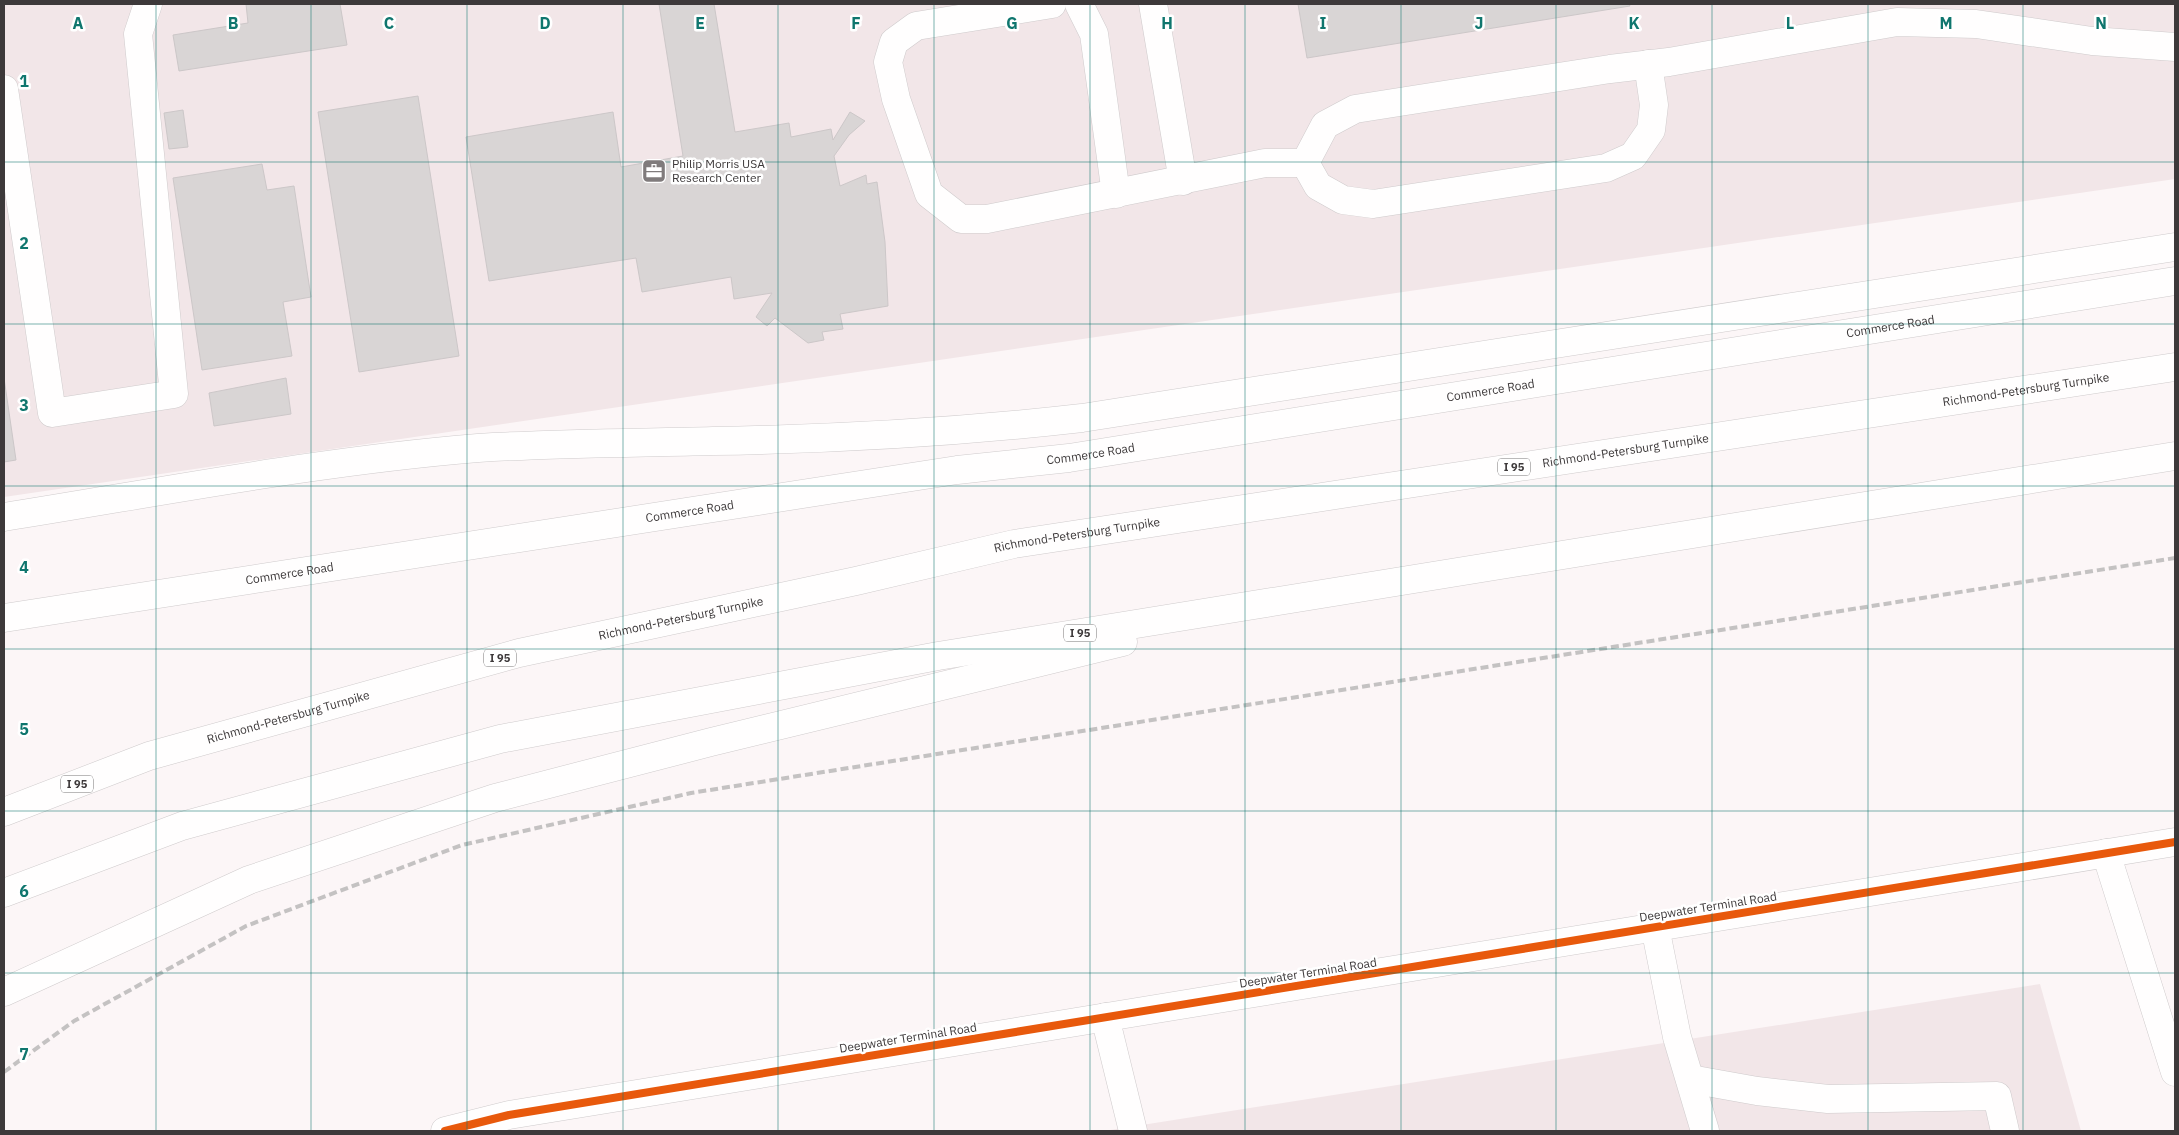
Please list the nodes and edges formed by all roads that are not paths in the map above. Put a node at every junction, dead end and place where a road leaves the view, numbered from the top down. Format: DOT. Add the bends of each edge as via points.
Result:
graph roads {
  1 [pos="148,4"];
  2 [pos="1052,4"];
  3 [pos="1079,4"];
  4 [pos="1153,4"];
  5 [pos="2175,47"];
  6 [pos="1648,64"];
  7 [pos="4,89"];
  8 [pos="1304,163"];
  9 [pos="1183,181"];
  10 [pos="1116,194"];
  11 [pos="2175,247"];
  12 [pos="2175,281"];
  13 [pos="2175,367"];
  14 [pos="2175,456"];
  15 [pos="4,517"];
  16 [pos="1339,590"];
  17 [pos="4,618"];
  18 [pos="149,756"];
  19 [pos="4,798"];
  20 [pos="4,812"];
  21 [pos="2175,842"];
  22 [pos="2106,853"];
  23 [pos="4,893"];
  24 [pos="1655,927"];
  25 [pos="4,992"];
  26 [pos="1105,1017"];
  27 [pos="2175,1072"];
  28 [pos="1690,1079"];
  29 [pos="445,1131"];
  30 [pos="1133,1131"];
  31 [pos="1704,1131"];
  32 [pos="2005,1131"];
  1 -- 7 [label="main road" via="138,34 174,394 52,413"];
  2 -- 10 [label="main road" via="916,26 894,42 888,62 896,99 929,194 961,219 987,219"];
  3 -- 10 [label="main road" via="1094,34"];
  4 -- 9 [label="main road"];
  5 -- 6 [label="main road" via="2092,41 1976,24 1897,22"];
  6 -- 8 [label="main road" via="1355,109 1325,124"];
  6 -- 8 [label="main road" via="1654,106 1651,130 1634,156 1606,168 1373,204 1343,200 1318,186"];
  8 -- 9 [label="main road" via="1265,163"];
  9 -- 10 [label="main road"];
  11 -- 15 [label="main road" via="1082,418 954,432 867,437 559,443 477,448 289,471"];
  12 -- 17 [label="main road, Commerce Road" via="1069,458 957,470"];
  13 -- 18 [label="main road, Richmond-Petersburg Turnpike / I 95" via="1014,544 519,653"];
  14 -- 16 [label="main road, I 95"];
  16 -- 23 [label="main road, I 95" via="938,656 500,739 182,826"];
  16 -- 25 [label="main road" via="711,742 495,798 249,880"];
  18 -- 19 [label="main road"];
  18 -- 20 [label="main road, Richmond-Petersburg Turnpike / I 95"];
  21 -- 22 [label="main road, Deepwater Terminal Road"];
  22 -- 24 [label="main road, Deepwater Terminal Road"];
  22 -- 27 [label="main road"];
  24 -- 26 [label="main road, Deepwater Terminal Road"];
  24 -- 28 [label="main road" via="1677,1037"];
  26 -- 29 [label="main road, Deepwater Terminal Road" via="509,1115"];
  26 -- 30 [label="main road"];
  28 -- 31 [label="main road"];
  28 -- 32 [label="main road" via="1828,1099 1997,1096"];
}
